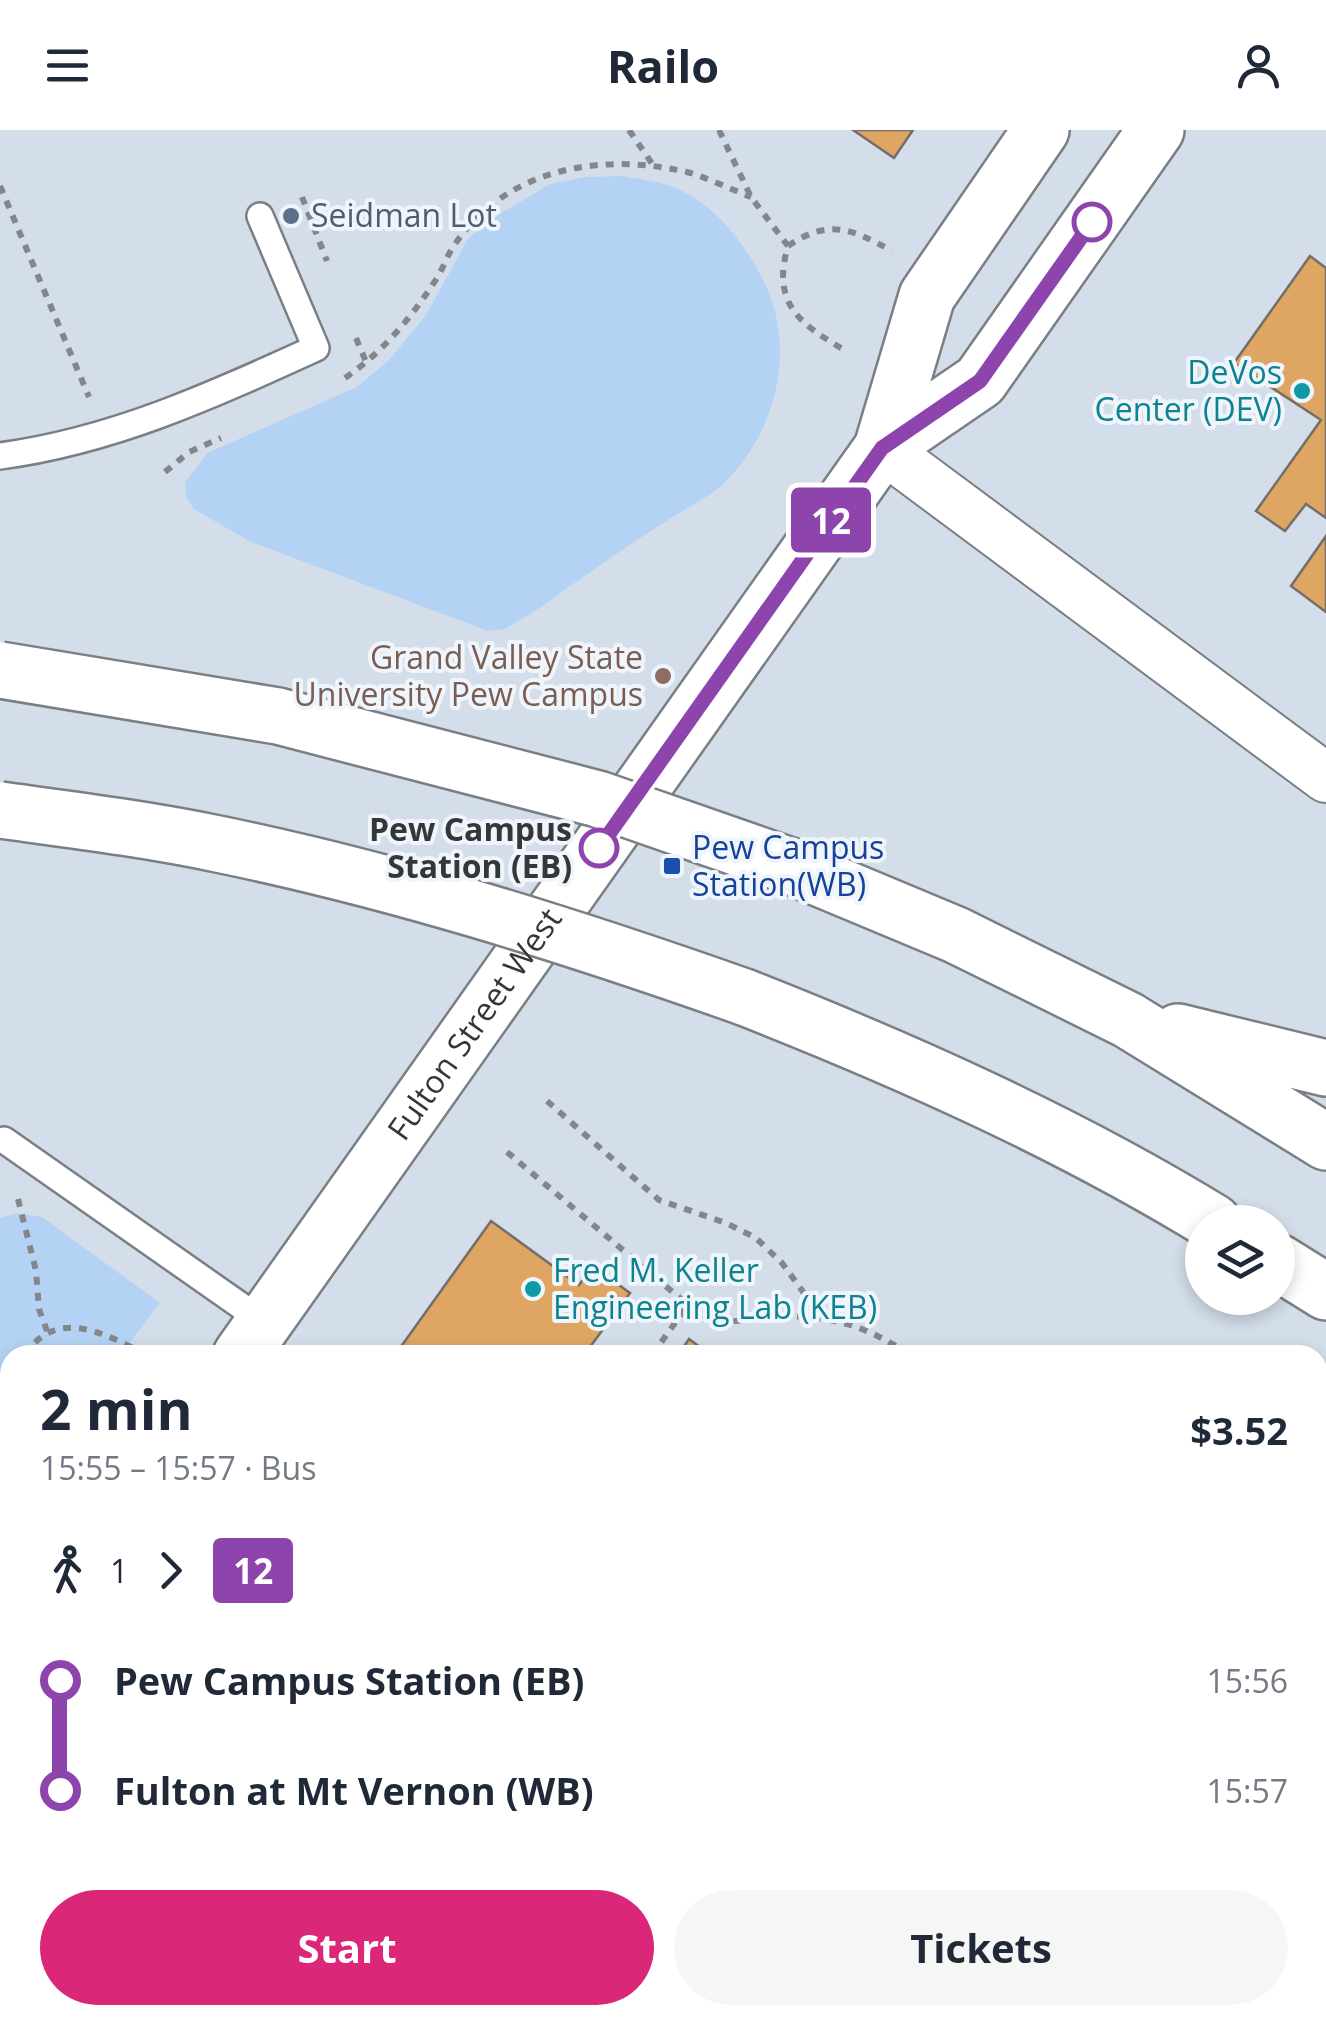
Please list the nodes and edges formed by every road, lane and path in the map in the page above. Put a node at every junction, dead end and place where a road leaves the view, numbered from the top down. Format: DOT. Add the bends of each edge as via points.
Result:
graph roads {
  1 [pos="629,130"];
  2 [pos="719,130"];
  3 [pos="1040,130"];
  4 [pos="1156,130"];
  5 [pos="655,168"];
  6 [pos="0,186"];
  7 [pos="751,197"];
  8 [pos="260,216"];
  9 [pos="788,246"];
  10 [pos="902,257"];
  11 [pos="846,351"];
  12 [pos="336,383"];
  13 [pos="105,395"];
  14 [pos="224,436"];
  15 [pos="882,448"];
  16 [pos="0,456"];
  17 [pos="164,472"];
  18 [pos="0,670"];
  19 [pos="1326,778"];
  20 [pos="0,810"];
  21 [pos="1128,1020"];
  22 [pos="1326,1068"];
  23 [pos="547,1101"];
  24 [pos="4,1140"];
  25 [pos="1326,1142"];
  26 [pos="507,1152"];
  27 [pos="1185,1206"];
  28 [pos="1295,1273"];
  29 [pos="1326,1292"];
  30 [pos="688,1304"];
  31 [pos="821,1316"];
  32 [pos="48,1331"];
  33 [pos="252,1338"];
  34 [pos="35,1345"];
  35 [pos="128,1345"];
  36 [pos="659,1345"];
  37 [pos="891,1345"];
  1 -- 5 [label="path"];
  2 -- 7 [label="path"];
  3 -- 15 [label="main road, Fulton Street West" via="927,296"];
  4 -- 15 [label="main road, Fulton Street West" via="980,381"];
  5 -- 7 [label="path" via="687,172"];
  5 -- 12 [label="path" via="579,166 541,174 505,195 452,247 383,350"];
  6 -- 13 [label="path" via="90,400"];
  7 -- 9 [label="path"];
  8 -- 16 [label="lane" via="316,348 142,422"];
  9 -- 10 [label="path" via="828,228 858,233"];
  9 -- 11 [label="path" via="781,270 794,314"];
  14 -- 17 [label="path"];
  15 -- 19 [label="street"];
  15 -- 33 [label="main road, Fulton Street West"];
  18 -- 21 [label="main road, bridge" via="278,716 598,799 793,867 956,935"];
  20 -- 27 [label="main road, bridge" via="217,844 400,886 577,938 831,1031 1072,1144"];
  21 -- 22 [label="main road"];
  21 -- 25 [label="main road"];
  23 -- 31 [label="path" via="659,1200 756,1238"];
  24 -- 32 [label="path"];
  24 -- 33 [label="lane"];
  26 -- 30 [label="path"];
  28 -- 29 [label="main road"];
  30 -- 31 [label="path" via="718,1324 768,1315"];
  30 -- 36 [label="path"];
  31 -- 37 [label="path"];
  32 -- 34 [label="path"];
  32 -- 35 [label="path" via="76,1327"];
}
